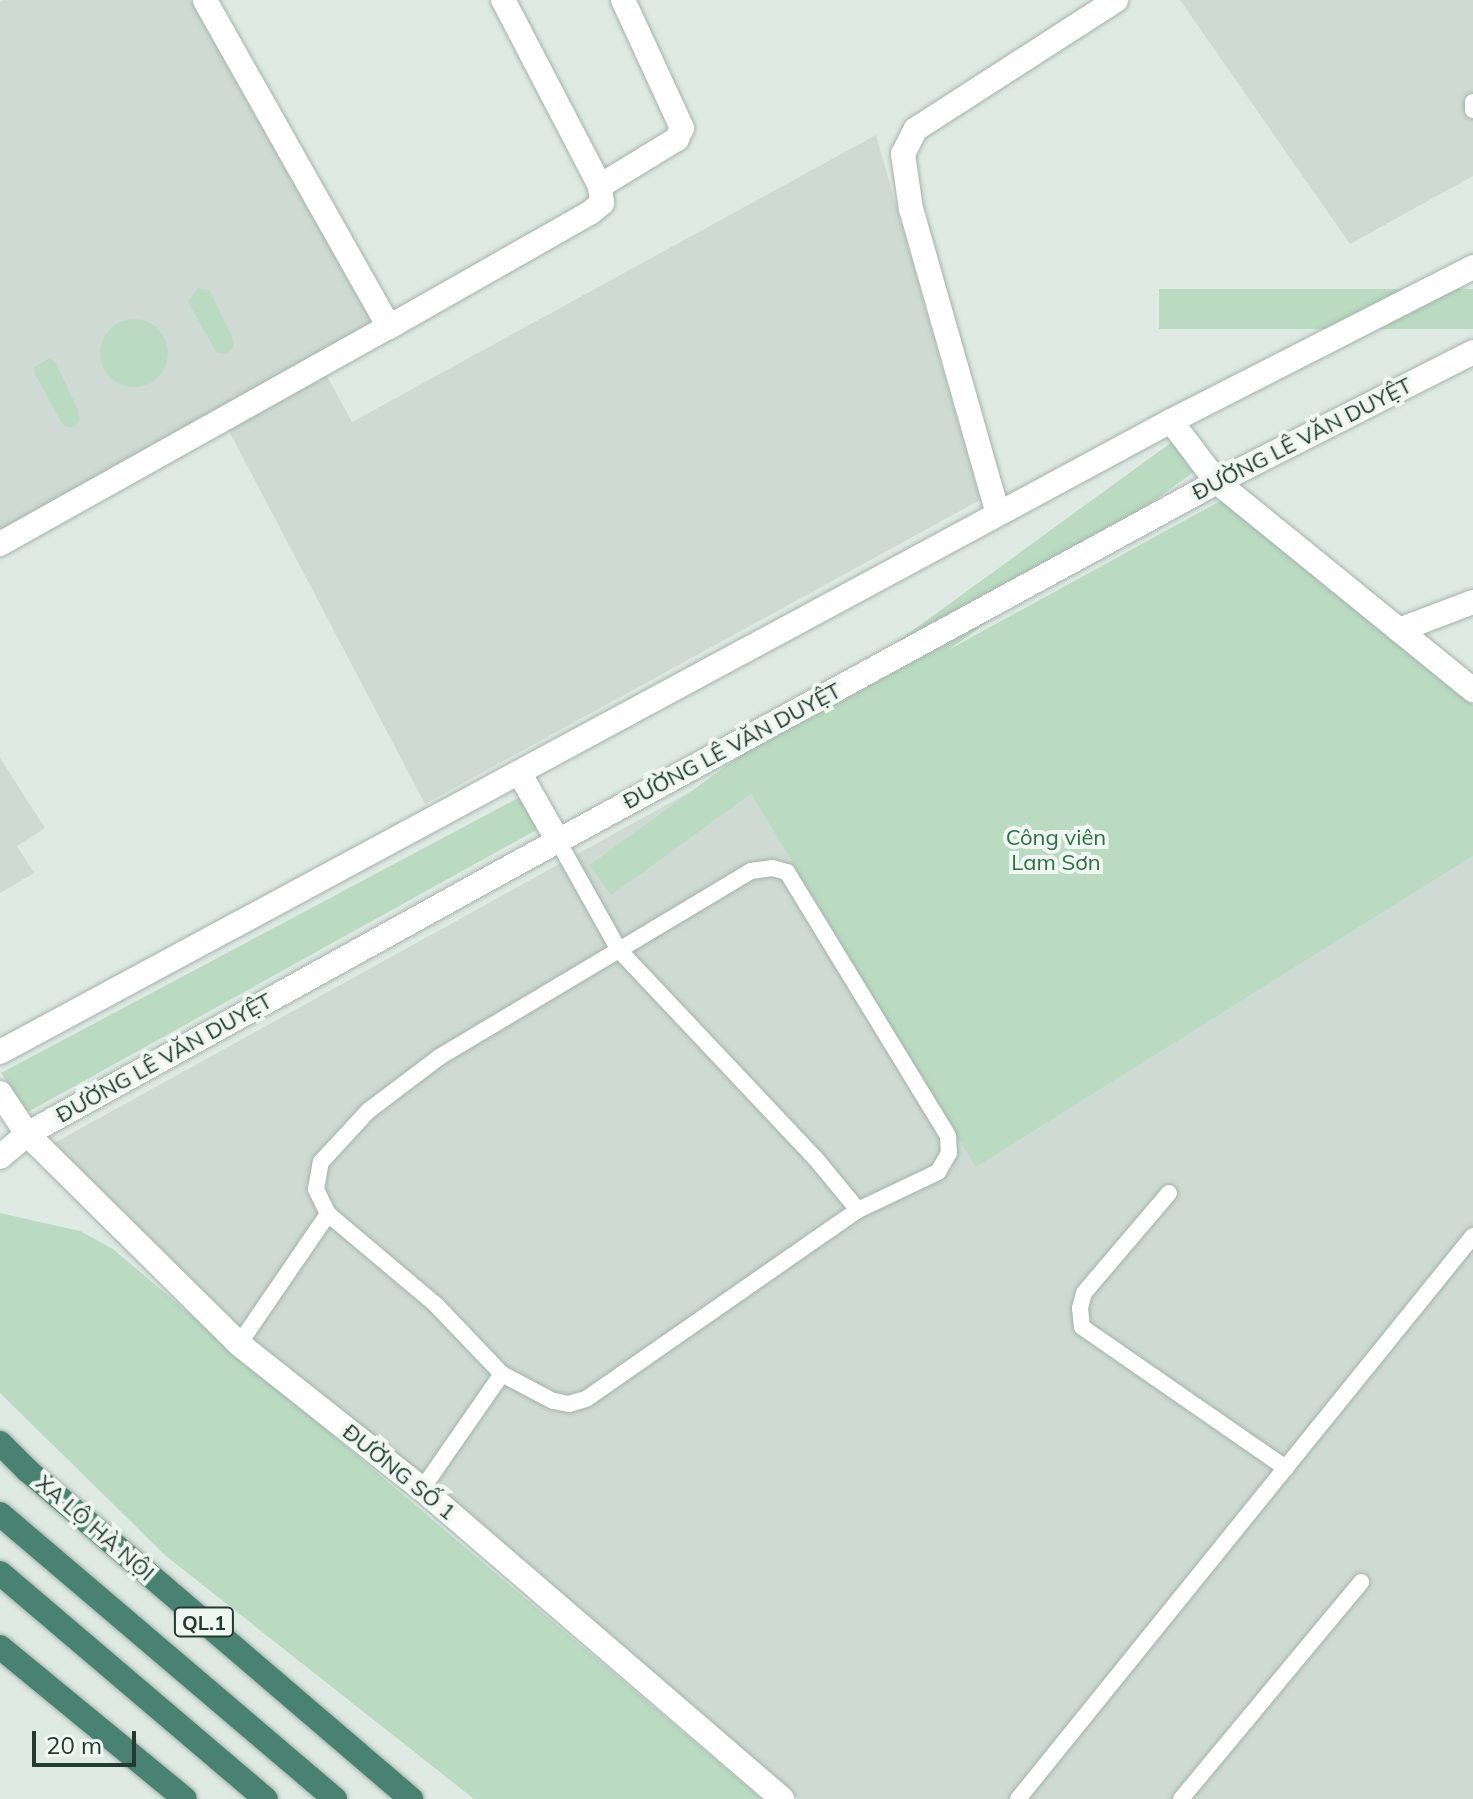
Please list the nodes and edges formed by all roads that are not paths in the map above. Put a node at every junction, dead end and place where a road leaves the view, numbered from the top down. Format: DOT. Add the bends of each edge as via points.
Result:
graph roads {
  1 [pos="205,0"];
  2 [pos="503,0"];
  3 [pos="623,0"];
  4 [pos="1116,0"];
  5 [pos="1473,102"];
  6 [pos="1473,110"];
  7 [pos="600,186"];
  8 [pos="1473,267"];
  9 [pos="389,327"];
  10 [pos="1473,352"];
  11 [pos="1171,421"];
  12 [pos="1217,482"];
  13 [pos="998,514"];
  14 [pos="0,544"];
  15 [pos="1473,602"];
  16 [pos="1399,630"];
  17 [pos="1473,690"];
  18 [pos="520,774"];
  19 [pos="558,841"];
  20 [pos="619,950"];
  21 [pos="0,1052"];
  22 [pos="0,1093"];
  23 [pos="27,1134"];
  24 [pos="0,1157"];
  25 [pos="1169,1193"];
  26 [pos="858,1210"];
  27 [pos="328,1214"];
  28 [pos="1473,1236"];
  29 [pos="239,1344"];
  30 [pos="502,1374"];
  31 [pos="0,1443"];
  32 [pos="1286,1468"];
  33 [pos="422,1489"];
  34 [pos="0,1514"];
  35 [pos="0,1573"];
  36 [pos="1361,1582"];
  37 [pos="0,1647"];
  38 [pos="185,1799"];
  39 [pos="266,1799"];
  40 [pos="335,1799"];
  41 [pos="411,1799"];
  42 [pos="782,1799"];
  43 [pos="1018,1799"];
  44 [pos="1181,1799"];
  1 -- 9 [label="street"];
  2 -- 7 [label="street"];
  3 -- 7 [label="street" via="682,128 677,139"];
  4 -- 13 [label="street" via="916,129 903,154 911,209"];
  5 -- 6 [label="lane"];
  7 -- 9 [label="street" via="602,203 590,213"];
  8 -- 11 [label="street"];
  9 -- 14 [label="street"];
  10 -- 12 [label="street, ĐƯỜNG LÊ VĂN DUYỆT"];
  11 -- 12 [label="street"];
  11 -- 13 [label="street"];
  12 -- 16 [label="street"];
  12 -- 19 [label="street, ĐƯỜNG LÊ VĂN DUYỆT"];
  13 -- 18 [label="street"];
  15 -- 16 [label="street"];
  16 -- 17 [label="street"];
  18 -- 19 [label="street"];
  18 -- 21 [label="street"];
  19 -- 20 [label="lane"];
  19 -- 23 [label="street, ĐƯỜNG LÊ VĂN DUYỆT"];
  20 -- 26 [label="lane"];
  20 -- 26 [label="lane" via="751,871 787,872 948,1136 949,1153 938,1172"];
  20 -- 27 [label="lane" via="441,1056 368,1111 321,1162 316,1189"];
  22 -- 23 [label="street, ĐƯỜNG SỐ 1"];
  23 -- 24 [label="street, ĐƯỜNG LÊ VĂN DUYỆT"];
  23 -- 29 [label="street, ĐƯỜNG SỐ 1"];
  25 -- 32 [label="lane" via="1084,1293 1082,1327"];
  26 -- 30 [label="lane" via="586,1399 553,1401"];
  27 -- 29 [label="lane"];
  27 -- 30 [label="lane" via="435,1304"];
  28 -- 32 [label="lane"];
  29 -- 33 [label="street, ĐƯỜNG SỐ 1"];
  30 -- 33 [label="lane"];
  31 -- 41 [label="highway, XA LỘ HÀ NỘI / QL.1"];
  32 -- 43 [label="lane"];
  33 -- 42 [label="street, ĐƯỜNG SỐ 1"];
  34 -- 40 [label="highway, QL.1"];
  35 -- 39 [label="highway"];
  36 -- 44 [label="lane"];
  37 -- 38 [label="highway"];
}
